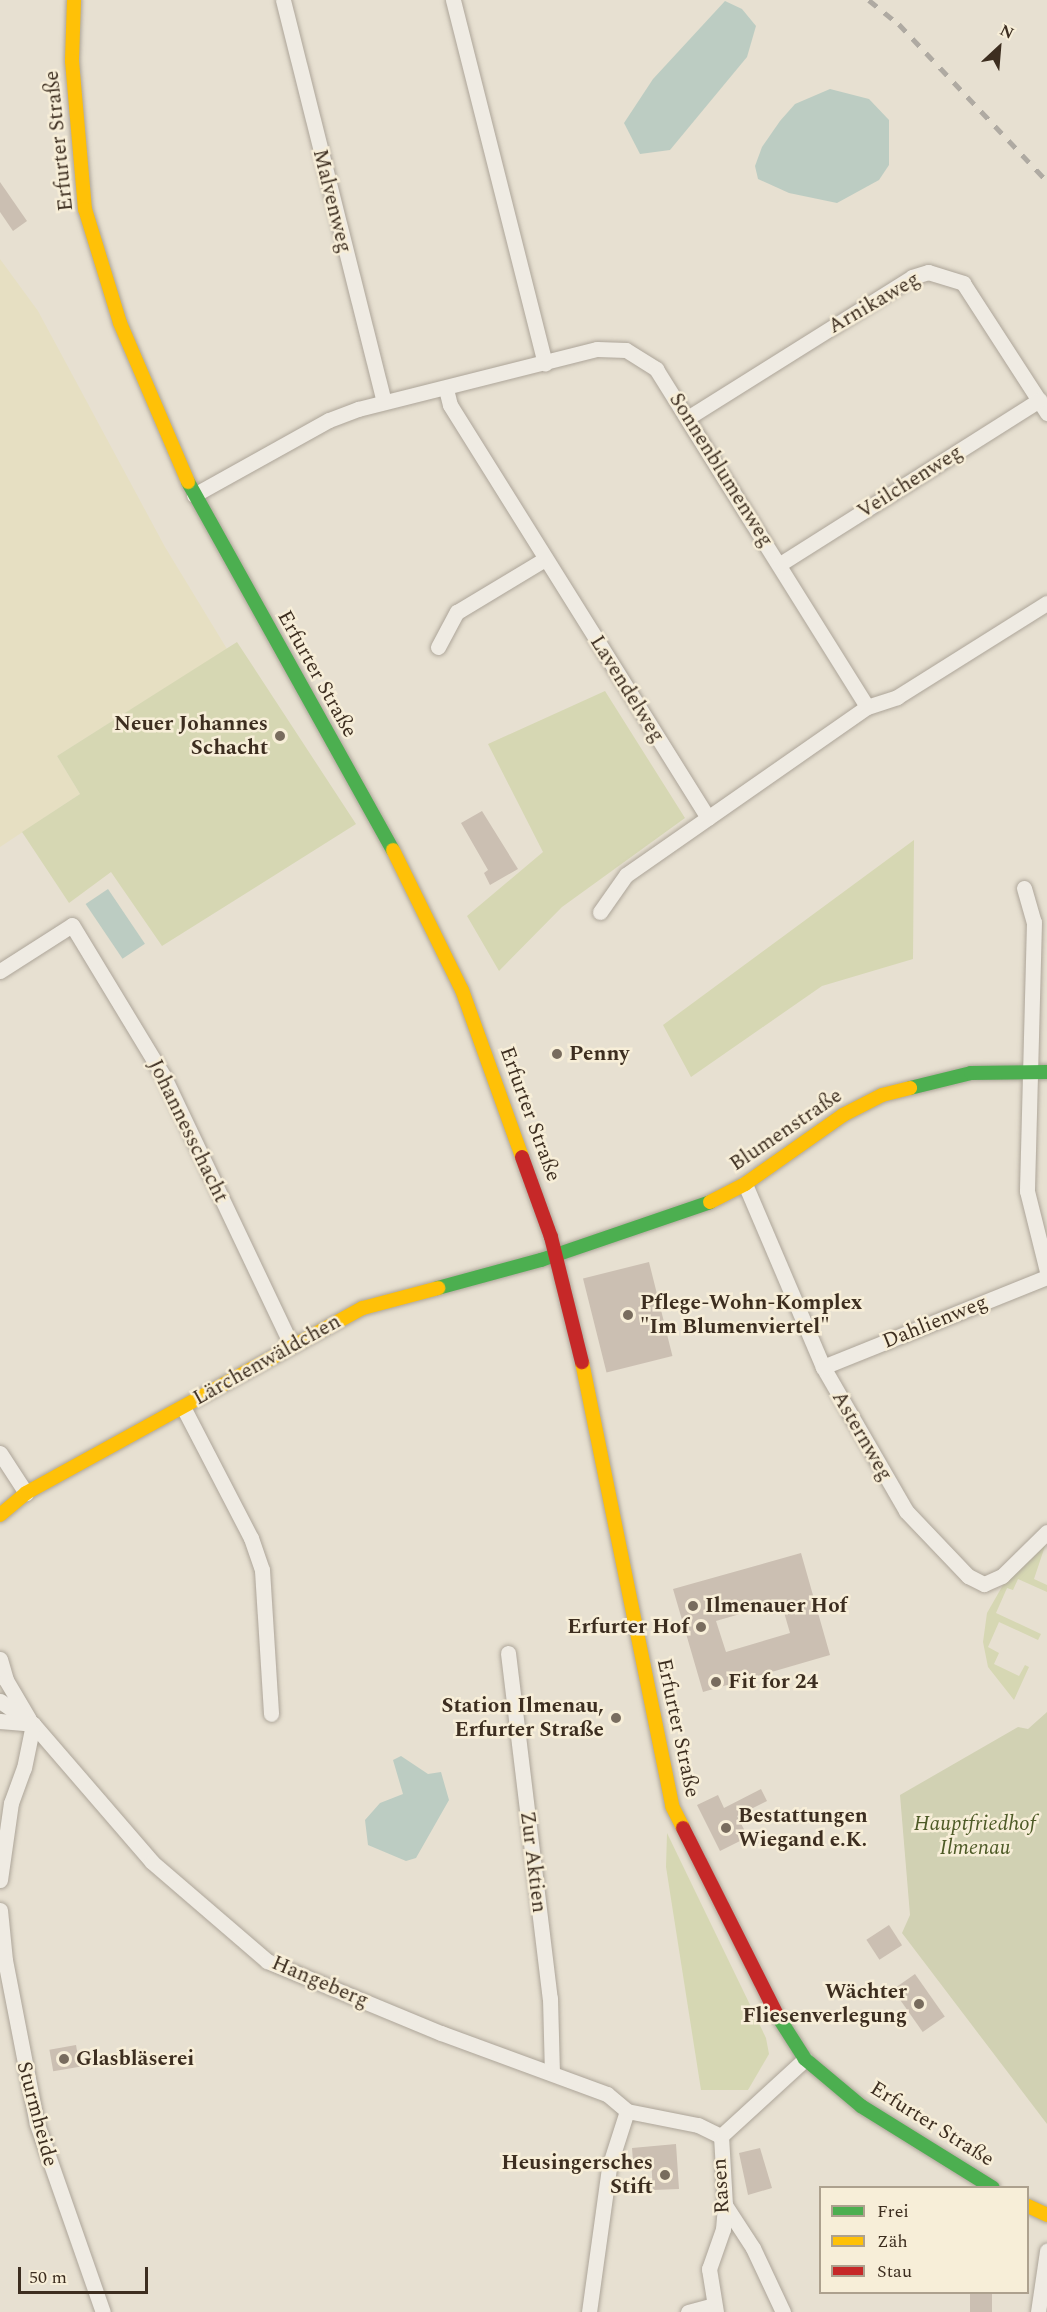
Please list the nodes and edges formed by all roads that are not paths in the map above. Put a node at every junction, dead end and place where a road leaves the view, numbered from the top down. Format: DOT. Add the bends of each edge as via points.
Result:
graph roads {
  1 [pos="74,0"];
  2 [pos="283,0"];
  3 [pos="453,0"];
  4 [pos="545,364"];
  5 [pos="446,389"];
  6 [pos="384,401"];
  7 [pos="1043,407"];
  8 [pos="688,417"];
  9 [pos="194,495"];
  10 [pos="545,559"];
  11 [pos="780,564"];
  12 [pos="1047,603"];
  13 [pos="438,647"];
  14 [pos="867,707"];
  15 [pos="708,818"];
  16 [pos="1024,888"];
  17 [pos="600,912"];
  18 [pos="0,971"];
  19 [pos="1030,1071"];
  20 [pos="1047,1072"];
  21 [pos="745,1184"];
  22 [pos="556,1255"];
  23 [pos="1047,1271"];
  24 [pos="1047,1277"];
  25 [pos="291,1345"];
  26 [pos="824,1367"];
  27 [pos="183,1407"];
  28 [pos="0,1453"];
  29 [pos="26,1493"];
  30 [pos="0,1515"];
  31 [pos="1047,1532"];
  32 [pos="508,1653"];
  33 [pos="0,1659"];
  34 [pos="0,1701"];
  35 [pos="271,1714"];
  36 [pos="0,1721"];
  37 [pos="33,1724"];
  38 [pos="0,1880"];
  39 [pos="0,1910"];
  40 [pos="805,2059"];
  41 [pos="552,2072"];
  42 [pos="627,2111"];
  43 [pos="721,2136"];
  44 [pos="991,2186"];
  45 [pos="725,2205"];
  46 [pos="1029,2206"];
  47 [pos="1047,2215"];
  48 [pos="1047,2251"];
  49 [pos="715,2309"];
  50 [pos="103,2312"];
  51 [pos="589,2312"];
  52 [pos="688,2312"];
  53 [pos="783,2312"];
  54 [pos="1038,2312"];
  1 -- 9 [label="main road, Erfurter Straße" via="73,73 85,209 120,323"];
  2 -- 6 [label="street, Malvenweg"];
  3 -- 4 [label="street"];
  4 -- 5 [label="street, Sonnenblumenweg"];
  4 -- 8 [label="street, Sonnenblumenweg" via="597,349 626,350 656,369"];
  5 -- 6 [label="street, Sonnenblumenweg"];
  5 -- 10 [label="street, Lavendelweg" via="450,405"];
  6 -- 9 [label="street, Sonnenblumenweg" via="329,420"];
  7 -- 8 [label="street, Arnikaweg" via="963,283 928,272 895,287"];
  7 -- 11 [label="street, Veilchenweg"];
  8 -- 11 [label="street, Sonnenblumenweg"];
  9 -- 22 [label="main road, Erfurter Straße" via="428,919 503,1096"];
  10 -- 13 [label="street" via="457,612"];
  10 -- 15 [label="street, Lavendelweg"];
  11 -- 14 [label="street, Sonnenblumenweg"];
  12 -- 14 [label="street" via="897,697"];
  14 -- 15 [label="street"];
  15 -- 17 [label="street" via="626,876"];
  16 -- 19 [label="street" via="1034,922"];
  18 -- 25 [label="street, Johannesschacht" via="72,925 164,1077"];
  19 -- 20 [label="main road, Blumenstraße"];
  19 -- 21 [label="main road, Blumenstraße" via="971,1073 882,1095 799,1143"];
  19 -- 23 [label="street" via="1027,1191"];
  21 -- 22 [label="main road, Blumenstraße" via="653,1226"];
  21 -- 26 [label="street, Asternweg"];
  22 -- 25 [label="main road, Lärchenwäldchen" via="363,1308"];
  22 -- 40 [label="main road, Erfurter Straße" via="575,1327 672,1806 762,1992"];
  24 -- 26 [label="street, Dahlienweg"];
  25 -- 27 [label="main road, Lärchenwäldchen"];
  26 -- 31 [label="street, Asternweg" via="906,1511 968,1576 984,1584 993,1583"];
  27 -- 29 [label="main road, Lärchenwäldchen"];
  27 -- 35 [label="street" via="251,1538 262,1570"];
  28 -- 29 [label="street"];
  29 -- 30 [label="main road, Lärchenwäldchen"];
  32 -- 41 [label="street, Zur Aktien" via="550,1998"];
  33 -- 37 [label="street" via="6,1680"];
  34 -- 37 [label="street, Hangeberg"];
  36 -- 37 [label="street"];
  37 -- 38 [label="street" via="24,1768 11,1803"];
  37 -- 41 [label="street, Hangeberg" via="152,1862 267,1961 441,2033"];
  39 -- 50 [label="street, Sturmheide" via="5,1960 37,2124"];
  40 -- 43 [label="street, Rasen"];
  40 -- 44 [label="main road, Erfurter Straße" via="861,2106"];
  41 -- 42 [label="street, Hangeberg" via="607,2094"];
  42 -- 43 [label="street, Hangeberg" via="698,2125"];
  42 -- 51 [label="street" via="609,2167"];
  43 -- 45 [label="street, Rasen"];
  45 -- 49 [label="street, Rasen" via="723,2229 709,2269"];
  45 -- 53 [label="street" via="753,2248"];
  46 -- 47 [label="main road"];
  48 -- 54 [label="street"];
  49 -- 52 [label="street"];
}
